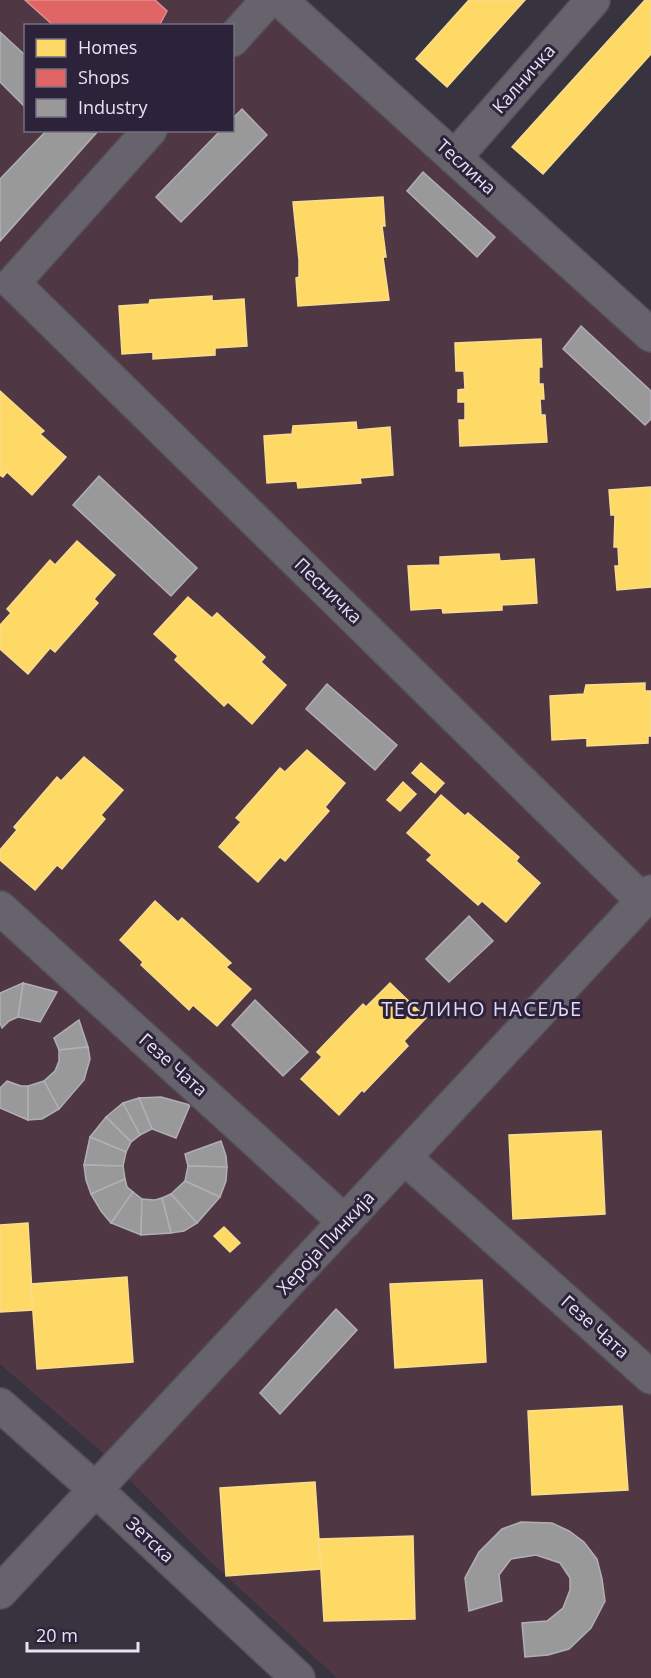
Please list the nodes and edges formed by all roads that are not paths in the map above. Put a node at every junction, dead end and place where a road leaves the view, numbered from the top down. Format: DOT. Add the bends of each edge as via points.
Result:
graph roads {
  1 [pos="268,0"];
  2 [pos="280,0"];
  3 [pos="593,0"];
  4 [pos="234,38"];
  5 [pos="148,132"];
  6 [pos="455,158"];
  7 [pos="651,334"];
  8 [pos="647,896"];
  9 [pos="0,908"];
  10 [pos="405,1158"];
  11 [pos="345,1222"];
  12 [pos="651,1377"];
  13 [pos="0,1405"];
  14 [pos="95,1489"];
  15 [pos="0,1592"];
  16 [pos="298,1678"];
  1 -- 4 [label="street"];
  2 -- 6 [label="street, Теслина"];
  3 -- 6 [label="street, Калничка"];
  5 -- 8 [label="street, Песничка" via="13,282"];
  6 -- 7 [label="street, Теслина"];
  8 -- 10 [label="street, Хероја Пинкија"];
  9 -- 11 [label="street, Гезе Чата"];
  10 -- 11 [label="street, Хероја Пинкија"];
  10 -- 12 [label="street, Гезе Чата"];
  11 -- 14 [label="street, Хероја Пинкија"];
  13 -- 14 [label="street, Зетска"];
  14 -- 15 [label="street, Хероја Пинкија"];
  14 -- 16 [label="street, Зетска"];
}
